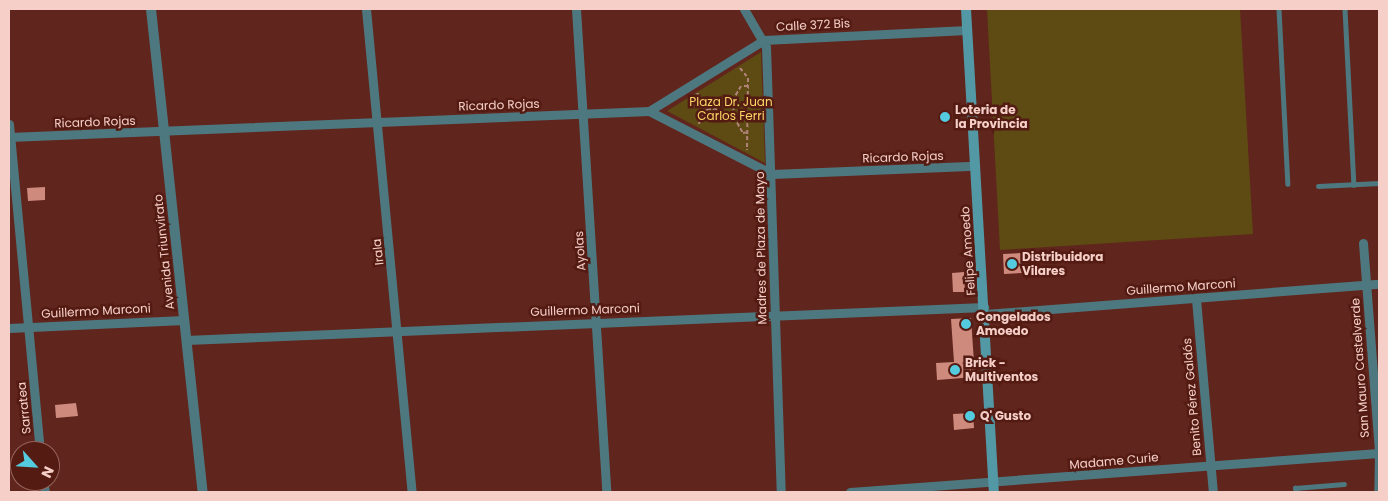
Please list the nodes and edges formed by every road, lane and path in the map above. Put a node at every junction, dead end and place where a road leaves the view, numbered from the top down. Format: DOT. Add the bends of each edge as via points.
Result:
graph roads {
  1 [pos="152,9"];
  2 [pos="366,9"];
  3 [pos="576,9"];
  4 [pos="744,9"];
  5 [pos="966,9"];
  6 [pos="1279,9"];
  7 [pos="1345,9"];
  8 [pos="967,30"];
  9 [pos="764,40"];
  10 [pos="732,58"];
  11 [pos="691,85"];
  12 [pos="748,86"];
  13 [pos="717,109"];
  14 [pos="707,110"];
  15 [pos="650,111"];
  16 [pos="583,114"];
  17 [pos="377,122"];
  18 [pos="9,124"];
  19 [pos="164,132"];
  20 [pos="750,132"];
  21 [pos="692,134"];
  22 [pos="9,137"];
  23 [pos="741,161"];
  24 [pos="975,166"];
  25 [pos="772,174"];
  26 [pos="1379,183"];
  27 [pos="1288,184"];
  28 [pos="1354,184"];
  29 [pos="1318,186"];
  30 [pos="1363,242"];
  31 [pos="1379,284"];
  32 [pos="1367,285"];
  33 [pos="1196,299"];
  34 [pos="985,310"];
  35 [pos="775,315"];
  36 [pos="184,320"];
  37 [pos="597,322"];
  38 [pos="28,327"];
  39 [pos="9,328"];
  40 [pos="398,331"];
  41 [pos="186,340"];
  42 [pos="39,441"];
  43 [pos="1379,453"];
  44 [pos="1210,465"];
  45 [pos="1344,484"];
  46 [pos="994,489"];
  47 [pos="203,492"];
  48 [pos="412,492"];
  49 [pos="606,492"];
  50 [pos="781,492"];
  51 [pos="850,492"];
  52 [pos="1213,492"];
  53 [pos="1296,492"];
  54 [pos="1378,492"];
  1 -- 19 [label="street, Avenida Triunvirato"];
  2 -- 17 [label="street, Irala"];
  3 -- 16 [label="street, Ayolas"];
  4 -- 9 [label="street, Madres de Plaza de Mayo"];
  5 -- 8 [label="main road, Felipe Amoedo"];
  6 -- 27 [label="lane"];
  7 -- 28 [label="lane"];
  8 -- 9 [label="street, Calle 372 Bis"];
  8 -- 24 [label="main road, Felipe Amoedo"];
  9 -- 10 [label="street, Calle 372 Bis"];
  9 -- 25 [label="street, Madres de Plaza de Mayo"];
  10 -- 11 [label="street, Calle 372 Bis"];
  10 -- 12 [label="path" via="748,78"];
  11 -- 14 [label="path"];
  11 -- 15 [label="street, Calle 372 Bis"];
  12 -- 20 [label="path"];
  12 -- 20 [label="path" via="742,86 733,100 734,118 743,132"];
  13 -- 14 [label="path"];
  14 -- 21 [label="path"];
  15 -- 16 [label="street, Ricardo Rojas"];
  15 -- 21 [label="street, Ricardo Rojas"];
  16 -- 17 [label="street, Ricardo Rojas"];
  16 -- 37 [label="street, Ayolas"];
  17 -- 19 [label="street, Ricardo Rojas"];
  17 -- 40 [label="street, Irala"];
  18 -- 22 [label="street, Sarratea"];
  19 -- 22 [label="street, Ricardo Rojas"];
  19 -- 36 [label="street, Avenida Triunvirato"];
  20 -- 23 [label="path" via="750,143"];
  21 -- 23 [label="street, Ricardo Rojas"];
  22 -- 38 [label="street, Sarratea"];
  23 -- 25 [label="street, Ricardo Rojas"];
  24 -- 25 [label="street, Ricardo Rojas"];
  24 -- 34 [label="main road, Felipe Amoedo"];
  25 -- 35 [label="street, Madres de Plaza de Mayo"];
  26 -- 28 [label="lane"];
  28 -- 29 [label="lane"];
  30 -- 32 [label="street, San Mauro Castelverde"];
  31 -- 32 [label="street, Guillermo Marconi"];
  32 -- 33 [label="street, Guillermo Marconi"];
  32 -- 43 [label="street, San Mauro Castelverde"];
  33 -- 34 [label="street, Guillermo Marconi"];
  33 -- 44 [label="street, Benito Pérez Galdós"];
  34 -- 35 [label="street, Guillermo Marconi"];
  34 -- 46 [label="main road, Felipe Amoedo"];
  35 -- 37 [label="street, Guillermo Marconi"];
  35 -- 50 [label="street, Madres de Plaza de Mayo"];
  36 -- 38 [label="street, Guillermo Marconi"];
  36 -- 41 [label="street, Avenida Triunvirato"];
  37 -- 40 [label="street, Guillermo Marconi"];
  37 -- 49 [label="street, Ayolas"];
  38 -- 39 [label="street, Guillermo Marconi"];
  38 -- 42 [label="street, Sarratea"];
  40 -- 41 [label="street, Guillermo Marconi"];
  40 -- 48 [label="street, Irala"];
  41 -- 47 [label="street, Avenida Triunvirato"];
  43 -- 44 [label="street, Madame Curie"];
  43 -- 54 [label="street, San Mauro Castelverde"];
  44 -- 46 [label="street, Madame Curie"];
  44 -- 52 [label="street, Benito Pérez Galdós"];
  45 -- 53 [label="lane" via="1295,488"];
  46 -- 51 [label="street, Madame Curie"];
}
